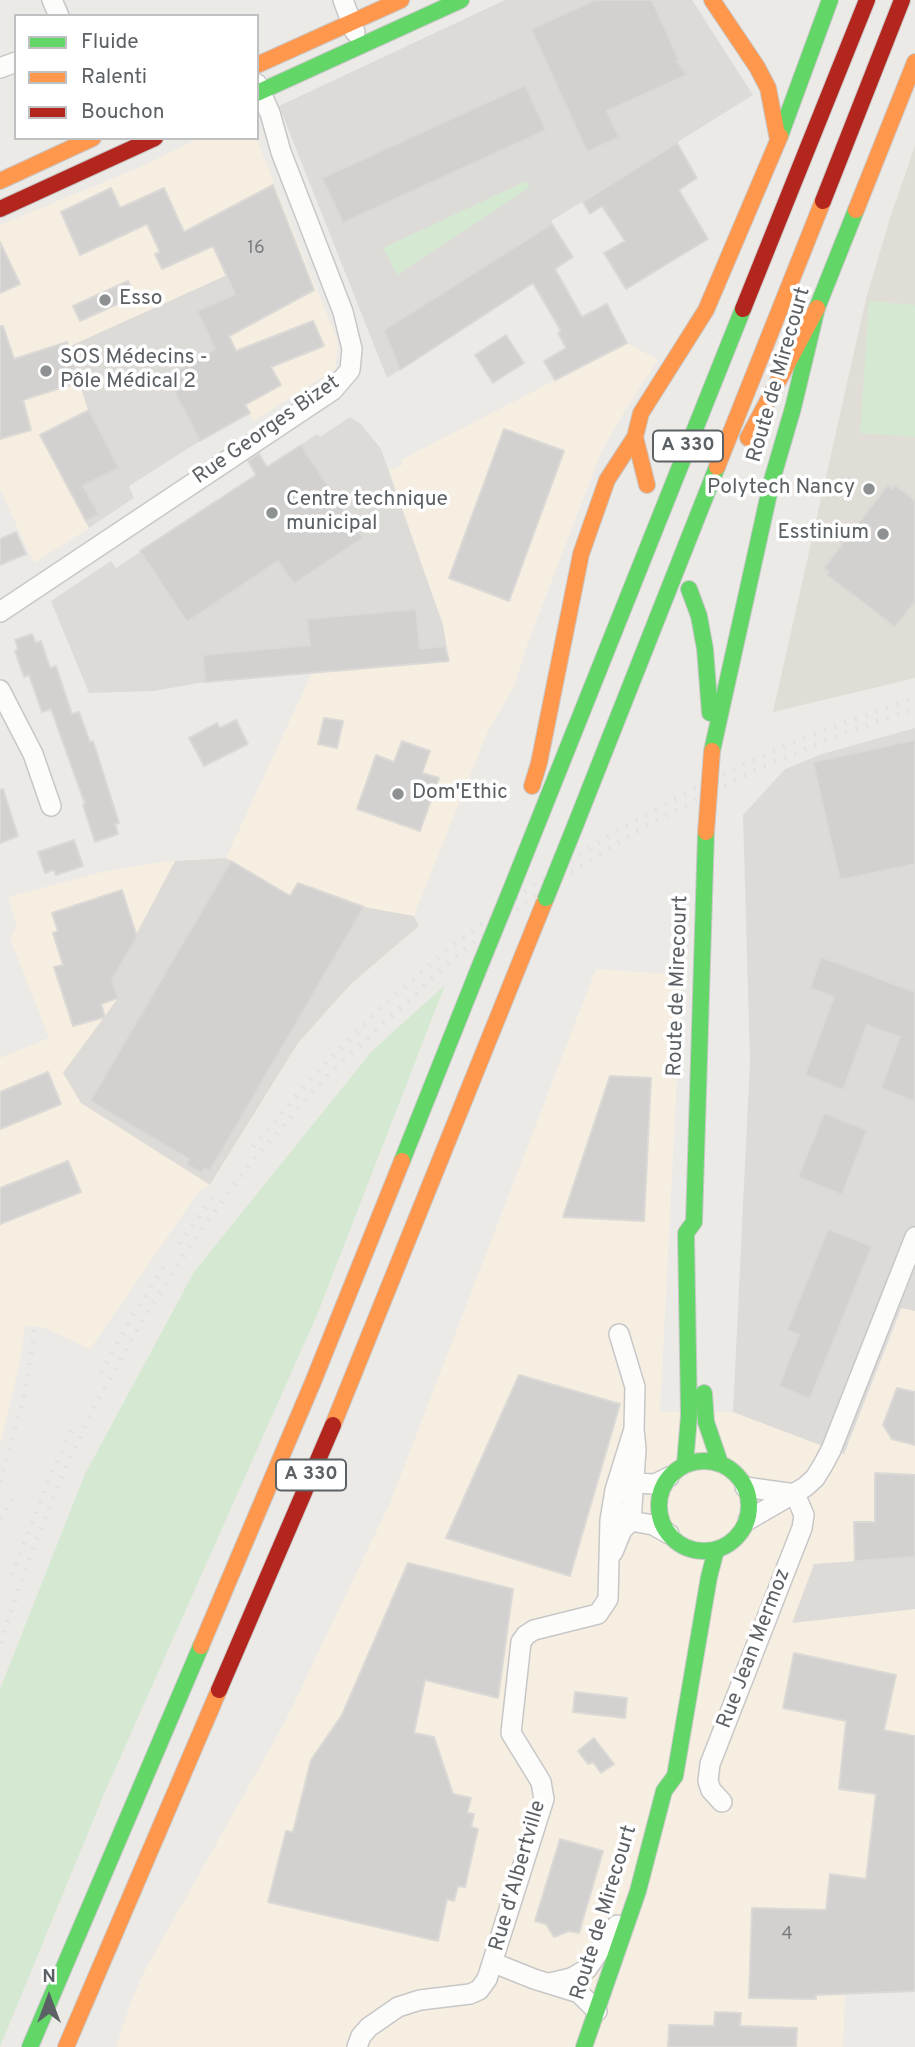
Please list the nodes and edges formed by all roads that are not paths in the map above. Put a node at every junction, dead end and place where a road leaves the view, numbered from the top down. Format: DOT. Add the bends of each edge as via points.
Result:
graph roads {
  1 [pos="343,0"];
  2 [pos="401,0"];
  3 [pos="461,0"];
  4 [pos="712,0"];
  5 [pos="830,0"];
  6 [pos="867,0"];
  7 [pos="902,0"];
  8 [pos="352,22"];
  9 [pos="360,46"];
  10 [pos="915,62"];
  11 [pos="259,64"];
  12 [pos="259,89"];
  13 [pos="259,91"];
  14 [pos="89,140"];
  15 [pos="151,140"];
  16 [pos="778,140"];
  17 [pos="0,181"];
  18 [pos="0,209"];
  19 [pos="817,308"];
  20 [pos="635,437"];
  21 [pos="647,485"];
  22 [pos="690,589"];
  23 [pos="666,593"];
  24 [pos="0,611"];
  25 [pos="0,690"];
  26 [pos="712,751"];
  27 [pos="51,806"];
  28 [pos="477,974"];
  29 [pos="915,1237"];
  30 [pos="619,1334"];
  31 [pos="704,1351"];
  32 [pos="720,1463"];
  33 [pos="685,1464"];
  34 [pos="669,1477"];
  35 [pos="745,1487"];
  36 [pos="621,1492"];
  37 [pos="795,1494"];
  38 [pos="748,1520"];
  39 [pos="631,1521"];
  40 [pos="669,1534"];
  41 [pos="716,1550"];
  42 [pos="610,1559"];
  43 [pos="685,1620"];
  44 [pos="672,1696"];
  45 [pos="658,1774"];
  46 [pos="664,1791"];
  47 [pos="722,1802"];
  48 [pos="638,1891"];
  49 [pos="494,1962"];
  50 [pos="550,1983"];
  51 [pos="597,2011"];
  52 [pos="30,2047"];
  53 [pos="66,2047"];
  54 [pos="357,2047"];
  55 [pos="584,2047"];
  1 -- 8 [label="street"];
  2 -- 8 [label="main road"];
  3 -- 9 [label="main road"];
  4 -- 16 [label="main road" via="768,88"];
  5 -- 16 [label="main road"];
  6 -- 28 [label="main road, A 330, bridge"];
  7 -- 23 [label="main road, A 330"];
  8 -- 9 [label="street"];
  8 -- 11 [label="main road"];
  9 -- 12 [label="main road"];
  10 -- 19 [label="main road, Route de Mirecourt"];
  13 -- 24 [label="street, Rue Georges Bizet" via="343,312 352,349 350,370 333,390"];
  14 -- 17 [label="main road"];
  15 -- 18 [label="main road"];
  16 -- 20 [label="main road" via="706,310 641,413"];
  19 -- 23 [label="main road"];
  19 -- 26 [label="main road, Route de Mirecourt" via="772,480"];
  20 -- 21 [label="main road"];
  20 -- 28 [label="main road, bridge" via="607,480 581,554 539,763"];
  22 -- 26 [label="main road, Route de Mirecourt" via="705,649"];
  23 -- 53 [label="main road, A 330, bridge" via="345,1396"];
  25 -- 27 [label="street" via="33,754"];
  26 -- 33 [label="main road, Route de Mirecourt, bridge" via="706,832 699,1227 686,1233 689,1426"];
  28 -- 52 [label="main road, A 330" via="313,1382"];
  29 -- 37 [label="street" via="831,1450 815,1478"];
  30 -- 36 [label="street, Rue d'Albertville" via="635,1387 634,1429"];
  31 -- 32 [label="main road" via="706,1422"];
  32 -- 33 [label="main road"];
  32 -- 35 [label="main road" via="739,1476"];
  33 -- 34 [label="main road"];
  34 -- 36 [label="street"];
  34 -- 40 [label="main road" via="659,1505"];
  35 -- 37 [label="street"];
  35 -- 38 [label="main road"];
  36 -- 39 [label="street"];
  36 -- 39 [label="street, Rue d'Albertville"];
  36 -- 42 [label="street, Rue d'Albertville" via="609,1540"];
  37 -- 38 [label="street"];
  37 -- 47 [label="street, Rue Jean Mermoz" via="804,1515 802,1528 710,1764 708,1781"];
  38 -- 41 [label="main road" via="736,1539"];
  39 -- 40 [label="street"];
  39 -- 42 [label="street, Rue d'Albertville" via="622,1530"];
  40 -- 41 [label="main road" via="686,1553"];
  41 -- 46 [label="main road, Route de Mirecourt" via="675,1776"];
  42 -- 49 [label="street, Rue d'Albertville" via="608,1600 598,1614 534,1630 521,1642 511,1733 541,1782 544,1799"];
  43 -- 44 [label="main road"];
  45 -- 46 [label="main road"];
  46 -- 48 [label="main road, Route de Mirecourt"];
  48 -- 50 [label="street" via="594,1962 579,1975"];
  48 -- 51 [label="main road, Route de Mirecourt"];
  49 -- 50 [label="street"];
  49 -- 54 [label="street, Rue d'Albertville" via="479,1990 398,2007 369,2027"];
  50 -- 51 [label="street" via="579,1993"];
  51 -- 55 [label="main road, Route de Mirecourt"];
}
